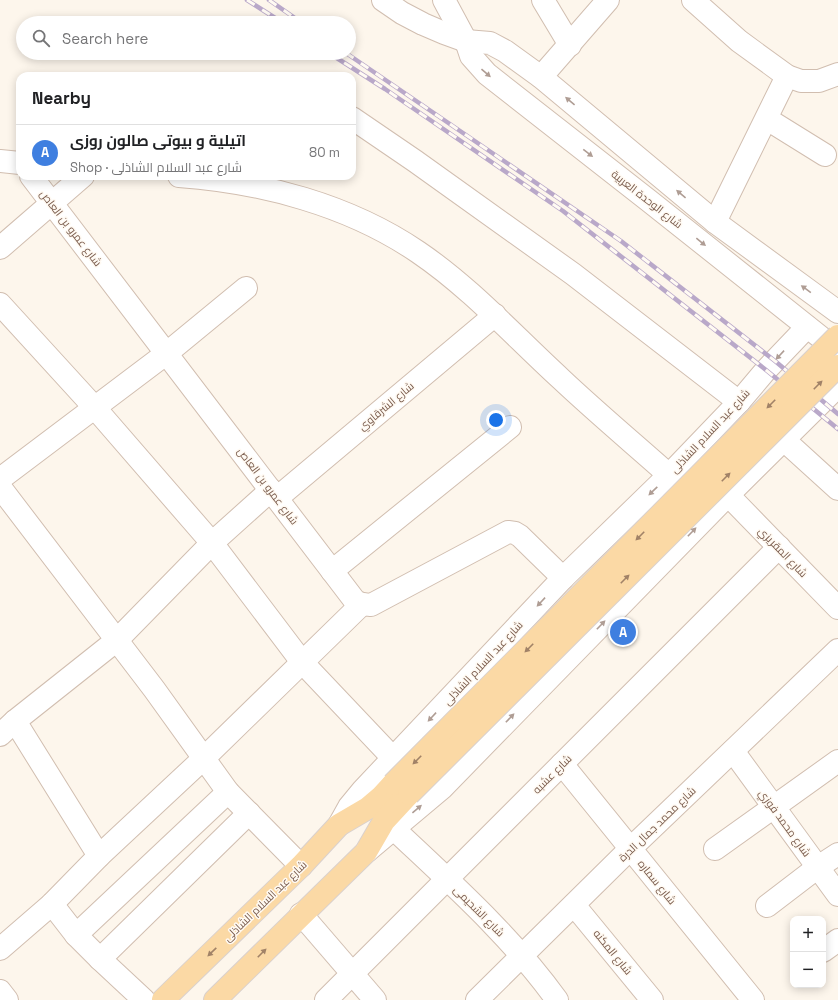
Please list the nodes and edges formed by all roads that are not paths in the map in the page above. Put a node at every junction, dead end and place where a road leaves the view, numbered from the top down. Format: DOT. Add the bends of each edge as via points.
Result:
graph roads {
  1 [pos="383,0"];
  2 [pos="543,0"];
  3 [pos="608,0"];
  4 [pos="693,0"];
  5 [pos="445,1"];
  6 [pos="466,40"];
  7 [pos="570,45"];
  8 [pos="838,74"];
  9 [pos="541,77"];
  10 [pos="794,79"];
  11 [pos="767,119"];
  12 [pos="356,121"];
  13 [pos="825,155"];
  14 [pos="0,161"];
  15 [pos="16,163"];
  16 [pos="34,180"];
  17 [pos="78,180"];
  18 [pos="213,180"];
  19 [pos="664,180"];
  20 [pos="648,200"];
  21 [pos="52,202"];
  22 [pos="715,222"];
  23 [pos="0,248"];
  24 [pos="246,288"];
  25 [pos="834,303"];
  26 [pos="0,304"];
  27 [pos="494,314"];
  28 [pos="807,327"];
  29 [pos="838,336"];
  30 [pos="838,351"];
  31 [pos="167,353"];
  32 [pos="838,366"];
  33 [pos="838,386"];
  34 [pos="739,402"];
  35 [pos="95,408"];
  36 [pos="510,427"];
  37 [pos="784,440"];
  38 [pos="669,475"];
  39 [pos="0,479"];
  40 [pos="0,487"];
  41 [pos="838,489"];
  42 [pos="274,494"];
  43 [pos="728,495"];
  44 [pos="212,543"];
  45 [pos="778,547"];
  46 [pos="332,571"];
  47 [pos="563,578"];
  48 [pos="362,604"];
  49 [pos="838,608"];
  50 [pos="117,640"];
  51 [pos="838,650"];
  52 [pos="302,662"];
  53 [pos="8,728"];
  54 [pos="733,750"];
  55 [pos="393,758"];
  56 [pos="203,759"];
  57 [pos="838,761"];
  58 [pos="562,764"];
  59 [pos="401,789"];
  60 [pos="228,792"];
  61 [pos="774,806"];
  62 [pos="249,813"];
  63 [pos="339,825"];
  64 [pos="394,829"];
  65 [pos="630,849"];
  66 [pos="715,849"];
  67 [pos="366,852"];
  68 [pos="838,854"];
  69 [pos="99,856"];
  70 [pos="301,866"];
  71 [pos="818,867"];
  72 [pos="447,880"];
  73 [pos="838,895"];
  74 [pos="52,904"];
  75 [pos="574,905"];
  76 [pos="767,906"];
  77 [pos="301,914"];
  78 [pos="76,935"];
  79 [pos="838,940"];
  80 [pos="0,949"];
  81 [pos="826,949"];
  82 [pos="522,956"];
  83 [pos="100,959"];
  84 [pos="353,973"];
  85 [pos="0,991"];
  86 [pos="7,1000"];
  87 [pos="144,1000"];
  88 [pos="163,1000"];
  89 [pos="215,1000"];
  90 [pos="326,1000"];
  91 [pos="375,1000"];
  92 [pos="476,1000"];
  93 [pos="557,1000"];
  94 [pos="652,1000"];
  95 [pos="753,1000"];
  1 -- 6 [label="street" via="422,24"];
  2 -- 7 [label="street"];
  3 -- 7 [label="street"];
  4 -- 10 [label="street" via="739,41"];
  5 -- 6 [label="street, شارع الوحدة العربية"];
  6 -- 9 [label="street" via="498,46"];
  6 -- 20 [label="street, شارع الوحدة العربية, one-way" via="471,56 487,74"];
  7 -- 9 [label="street"];
  8 -- 10 [label="street" via="819,81"];
  19 -- 9 [label="street, one-way"];
  10 -- 11 [label="street"];
  11 -- 13 [label="street"];
  11 -- 22 [label="street"];
  12 -- 34 [label="street" via="573,274"];
  14 -- 15 [label="street"];
  16 -- 21 [label="street, شارع عمرو بن العاص"];
  17 -- 21 [label="street"];
  18 -- 27 [label="street" via="309,200 347,214 418,252"];
  19 -- 20 [label="street"];
  22 -- 19 [label="street, one-way"];
  20 -- 28 [label="street, شارع الوحدة العربية, one-way"];
  21 -- 23 [label="street"];
  21 -- 31 [label="street, شارع عمرو بن العاص"];
  25 -- 22 [label="street, one-way"];
  24 -- 31 [label="street"];
  26 -- 35 [label="street"];
  27 -- 38 [label="street" via="561,379"];
  27 -- 42 [label="street, شارع الشرقاوي"];
  28 -- 30 [label="street, شارع الوحدة العربية"];
  28 -- 34 [label="street, شارع عبد السلام الشاذلى, one-way"];
  29 -- 59 [label="main road, one-way, bridge"];
  31 -- 35 [label="street"];
  31 -- 42 [label="street, شارع عمرو بن العاص"];
  59 -- 32 [label="main road, one-way, bridge"];
  33 -- 37 [label="street"];
  34 -- 38 [label="street, شارع عبد السلام الشاذلى"];
  35 -- 39 [label="street"];
  35 -- 44 [label="street"];
  36 -- 46 [label="street"];
  37 -- 41 [label="street"];
  37 -- 43 [label="street"];
  38 -- 47 [label="street, شارع عبد السلام الشاذلى, one-way"];
  40 -- 50 [label="street"];
  42 -- 44 [label="street, شارع الشرقاوي"];
  42 -- 46 [label="street, شارع عمرو بن العاص"];
  43 -- 45 [label="street, شارع المقريزي"];
  64 -- 43 [label="street, one-way" via="442,788"];
  44 -- 50 [label="street, شارع الشرقاوي"];
  44 -- 52 [label="street"];
  45 -- 49 [label="street, شارع المقريزي"];
  45 -- 58 [label="street, شارع عشبه"];
  46 -- 48 [label="street, شارع عمرو بن العاص" via="355,601"];
  47 -- 48 [label="street" via="520,536 508,532 371,605"];
  47 -- 55 [label="street, شارع عبد السلام الشاذلى, one-way"];
  48 -- 52 [label="street"];
  50 -- 53 [label="street, شارع الشرقاوي"];
  50 -- 56 [label="street"];
  51 -- 54 [label="street, شارع محمد جمال الدرة"];
  52 -- 55 [label="street"];
  52 -- 56 [label="street"];
  53 -- 69 [label="street"];
  54 -- 61 [label="street, شارع محمد فوزي"];
  54 -- 65 [label="street, شارع محمد جمال الدرة"];
  55 -- 63 [label="street, شارع عبد السلام الشاذلى" via="362,790"];
  56 -- 60 [label="street"];
  56 -- 69 [label="street"];
  57 -- 61 [label="street"];
  58 -- 65 [label="street, شارع سماره"];
  58 -- 72 [label="street, شارع عشبه"];
  59 -- 63 [label="main road" via="381,797"];
  59 -- 67 [label="main road"];
  60 -- 62 [label="street"];
  60 -- 78 [label="street"];
  61 -- 66 [label="street"];
  61 -- 71 [label="street, شارع محمد فوزي"];
  62 -- 70 [label="street"];
  62 -- 83 [label="street"];
  63 -- 70 [label="main road, شارع عبد السلام الشاذلى"];
  64 -- 67 [label="street"];
  64 -- 72 [label="street, شارع الشحيمى"];
  65 -- 75 [label="street, شارع محمد جمال الدرة"];
  65 -- 95 [label="street, شارع سماره"];
  67 -- 77 [label="main road"];
  68 -- 71 [label="street"];
  69 -- 74 [label="street"];
  70 -- 88 [label="main road, شارع عبد السلام الشاذلى, one-way"];
  71 -- 73 [label="street, شارع محمد فوزي"];
  71 -- 76 [label="street"];
  72 -- 82 [label="street, شارع الشحيمى"];
  72 -- 84 [label="street, شارع عشبه"];
  74 -- 78 [label="street"];
  74 -- 80 [label="street"];
  75 -- 82 [label="street, شارع محمد جمال الدرة"];
  75 -- 94 [label="street, شارع المكنه"];
  77 -- 84 [label="street"];
  89 -- 77 [label="main road, one-way"];
  78 -- 83 [label="street"];
  79 -- 81 [label="street"];
  82 -- 92 [label="street, شارع محمد جمال الدرة"];
  82 -- 93 [label="street, شارع الشحيمى"];
  83 -- 87 [label="street"];
  84 -- 90 [label="street, شارع عشبه"];
  84 -- 91 [label="street"];
  85 -- 86 [label="street"];
}
